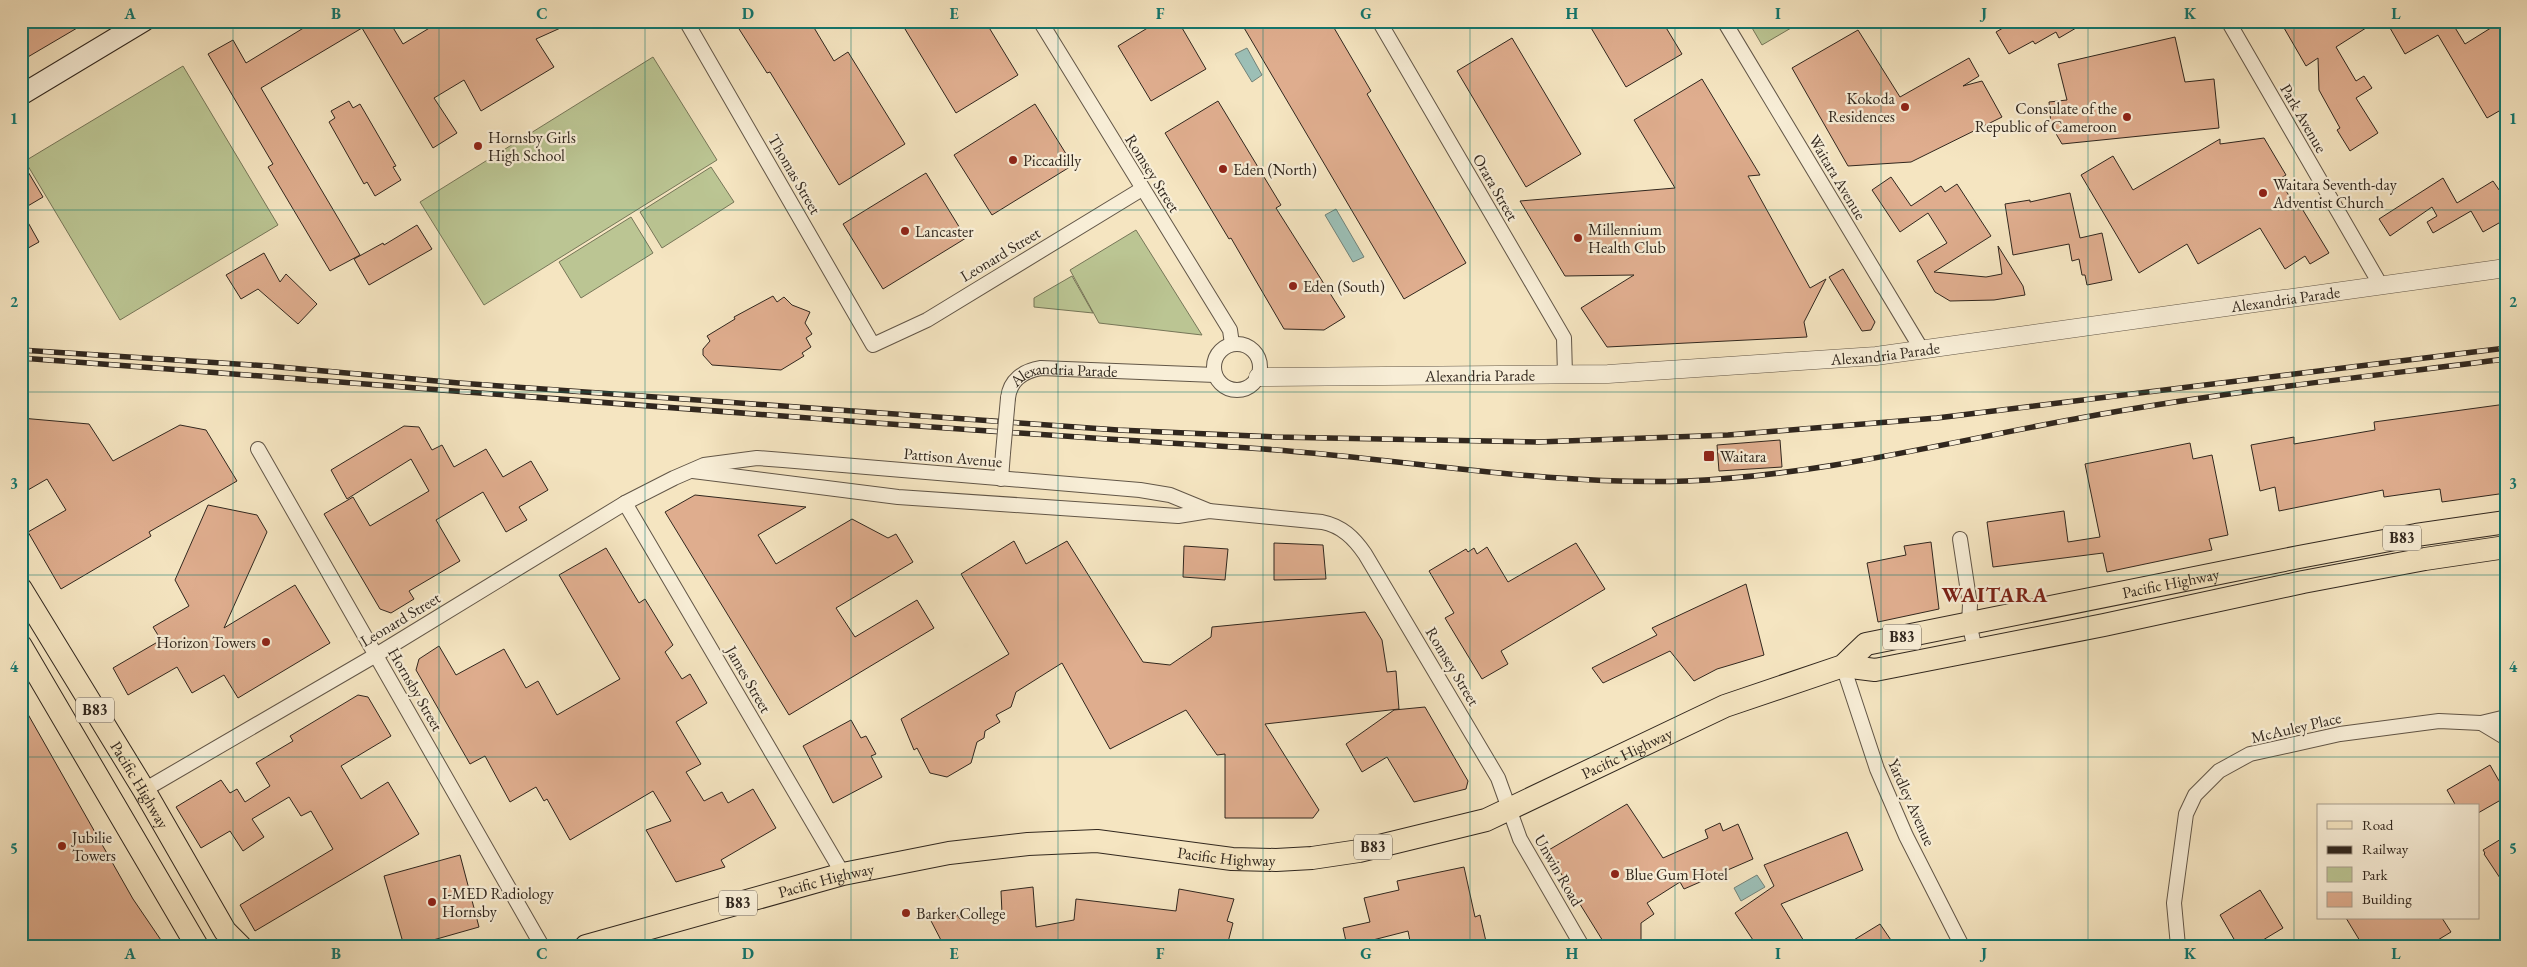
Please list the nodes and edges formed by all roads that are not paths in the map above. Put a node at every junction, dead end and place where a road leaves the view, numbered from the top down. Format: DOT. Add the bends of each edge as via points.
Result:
graph roads {
  1 [pos="144,21"];
  2 [pos="686,21"];
  3 [pos="1040,21"];
  4 [pos="1379,21"];
  5 [pos="1724,21"];
  6 [pos="2228,21"];
  7 [pos="21,95"];
  8 [pos="1142,190"];
  9 [pos="2506,268"];
  10 [pos="2380,284"];
  11 [pos="1232,344"];
  12 [pos="873,345"];
  13 [pos="1922,350"];
  14 [pos="1215,375"];
  15 [pos="1565,375"];
  16 [pos="1258,377"];
  17 [pos="258,449"];
  18 [pos="691,471"];
  19 [pos="674,478"];
  20 [pos="1001,479"];
  21 [pos="625,503"];
  22 [pos="1209,511"];
  23 [pos="2506,522"];
  24 [pos="1960,539"];
  25 [pos="1359,546"];
  26 [pos="2506,547"];
  27 [pos="21,588"];
  28 [pos="1969,623"];
  29 [pos="21,646"];
  30 [pos="1975,649"];
  31 [pos="376,655"];
  32 [pos="1843,666"];
  33 [pos="2506,717"];
  34 [pos="2481,723"];
  35 [pos="2506,738"];
  36 [pos="144,790"];
  37 [pos="1509,809"];
  38 [pos="843,874"];
  39 [pos="231,941"];
  40 [pos="198,946"];
  41 [pos="542,946"];
  42 [pos="586,946"];
  43 [pos="1582,946"];
  44 [pos="1962,946"];
  45 [pos="2178,946"];
  1 -- 7 [label="main road"];
  2 -- 12 [label="street, Thomas Street"];
  3 -- 8 [label="street, Romsey Street"];
  4 -- 15 [label="street, Orara Street" via="1564,338"];
  5 -- 13 [label="street, Waitara Avenue"];
  6 -- 10 [label="street, Park Avenue"];
  8 -- 11 [label="street, Romsey Street" via="1230,330"];
  8 -- 12 [label="street, Leonard Street" via="927,320"];
  9 -- 10 [label="street, Alexandria Parade"];
  10 -- 13 [label="street, Alexandria Parade"];
  11 -- 14 [label="street" via="1219,352 1215,359"];
  11 -- 16 [label="street" via="1253,350 1260,362"];
  13 -- 15 [label="street, Alexandria Parade" via="1850,358"];
  14 -- 16 [label="street" via="1224,387 1240,390"];
  14 -- 20 [label="street, Alexandria Parade, bridge" via="1041,368 1017,378 1010,387 1008,398"];
  15 -- 16 [label="street, Alexandria Parade"];
  17 -- 31 [label="street, Hornsby Street"];
  18 -- 19 [label="street, Pattison Avenue"];
  18 -- 20 [label="street, Pattison Avenue" via="725,461 757,458"];
  18 -- 22 [label="street, Pattison Avenue" via="898,497 1178,516"];
  19 -- 21 [label="street, Leonard Street"];
  20 -- 22 [label="street, Pattison Avenue" via="1140,490 1170,496"];
  21 -- 31 [label="street, Leonard Street"];
  21 -- 38 [label="street, James Street"];
  22 -- 25 [label="street, Pattison Avenue" via="1331,523 1348,533"];
  23 -- 28 [label="main road, Pacific Highway / B83" via="2416,535"];
  24 -- 28 [label="street" via="1970,605"];
  25 -- 37 [label="street, Romsey Street" via="1480,745 1498,778"];
  26 -- 30 [label="main road, Pacific Highway / B83" via="2322,578"];
  27 -- 36 [label="main road, Pacific Highway / B83"];
  28 -- 30 [label="street"];
  28 -- 32 [label="main road, Pacific Highway / B83" via="1866,644"];
  29 -- 40 [label="main road, Pacific Highway / B83"];
  30 -- 32 [label="main road, Pacific Highway / B83" via="1875,670"];
  31 -- 36 [label="street, Leonard Street"];
  31 -- 41 [label="street, Hornsby Street"];
  32 -- 37 [label="main road, Pacific Highway / B83" via="1725,706"];
  32 -- 44 [label="street, Yardley Avenue" via="1877,769 1906,836"];
  33 -- 34 [label="street, McAuley Place"];
  34 -- 35 [label="street, McAuley Place"];
  34 -- 45 [label="street, McAuley Place" via="2439,721 2340,734 2250,754 2219,771 2195,795 2186,814 2174,903"];
  36 -- 39 [label="main road, Pacific Highway / B83"];
  37 -- 38 [label="main road, Pacific Highway / B83" via="1466,825 1312,858 1232,859 1097,841 1028,844 949,853"];
  37 -- 43 [label="street, Unwin Road" via="1520,839"];
  38 -- 42 [label="main road, Pacific Highway / B83"];
}
